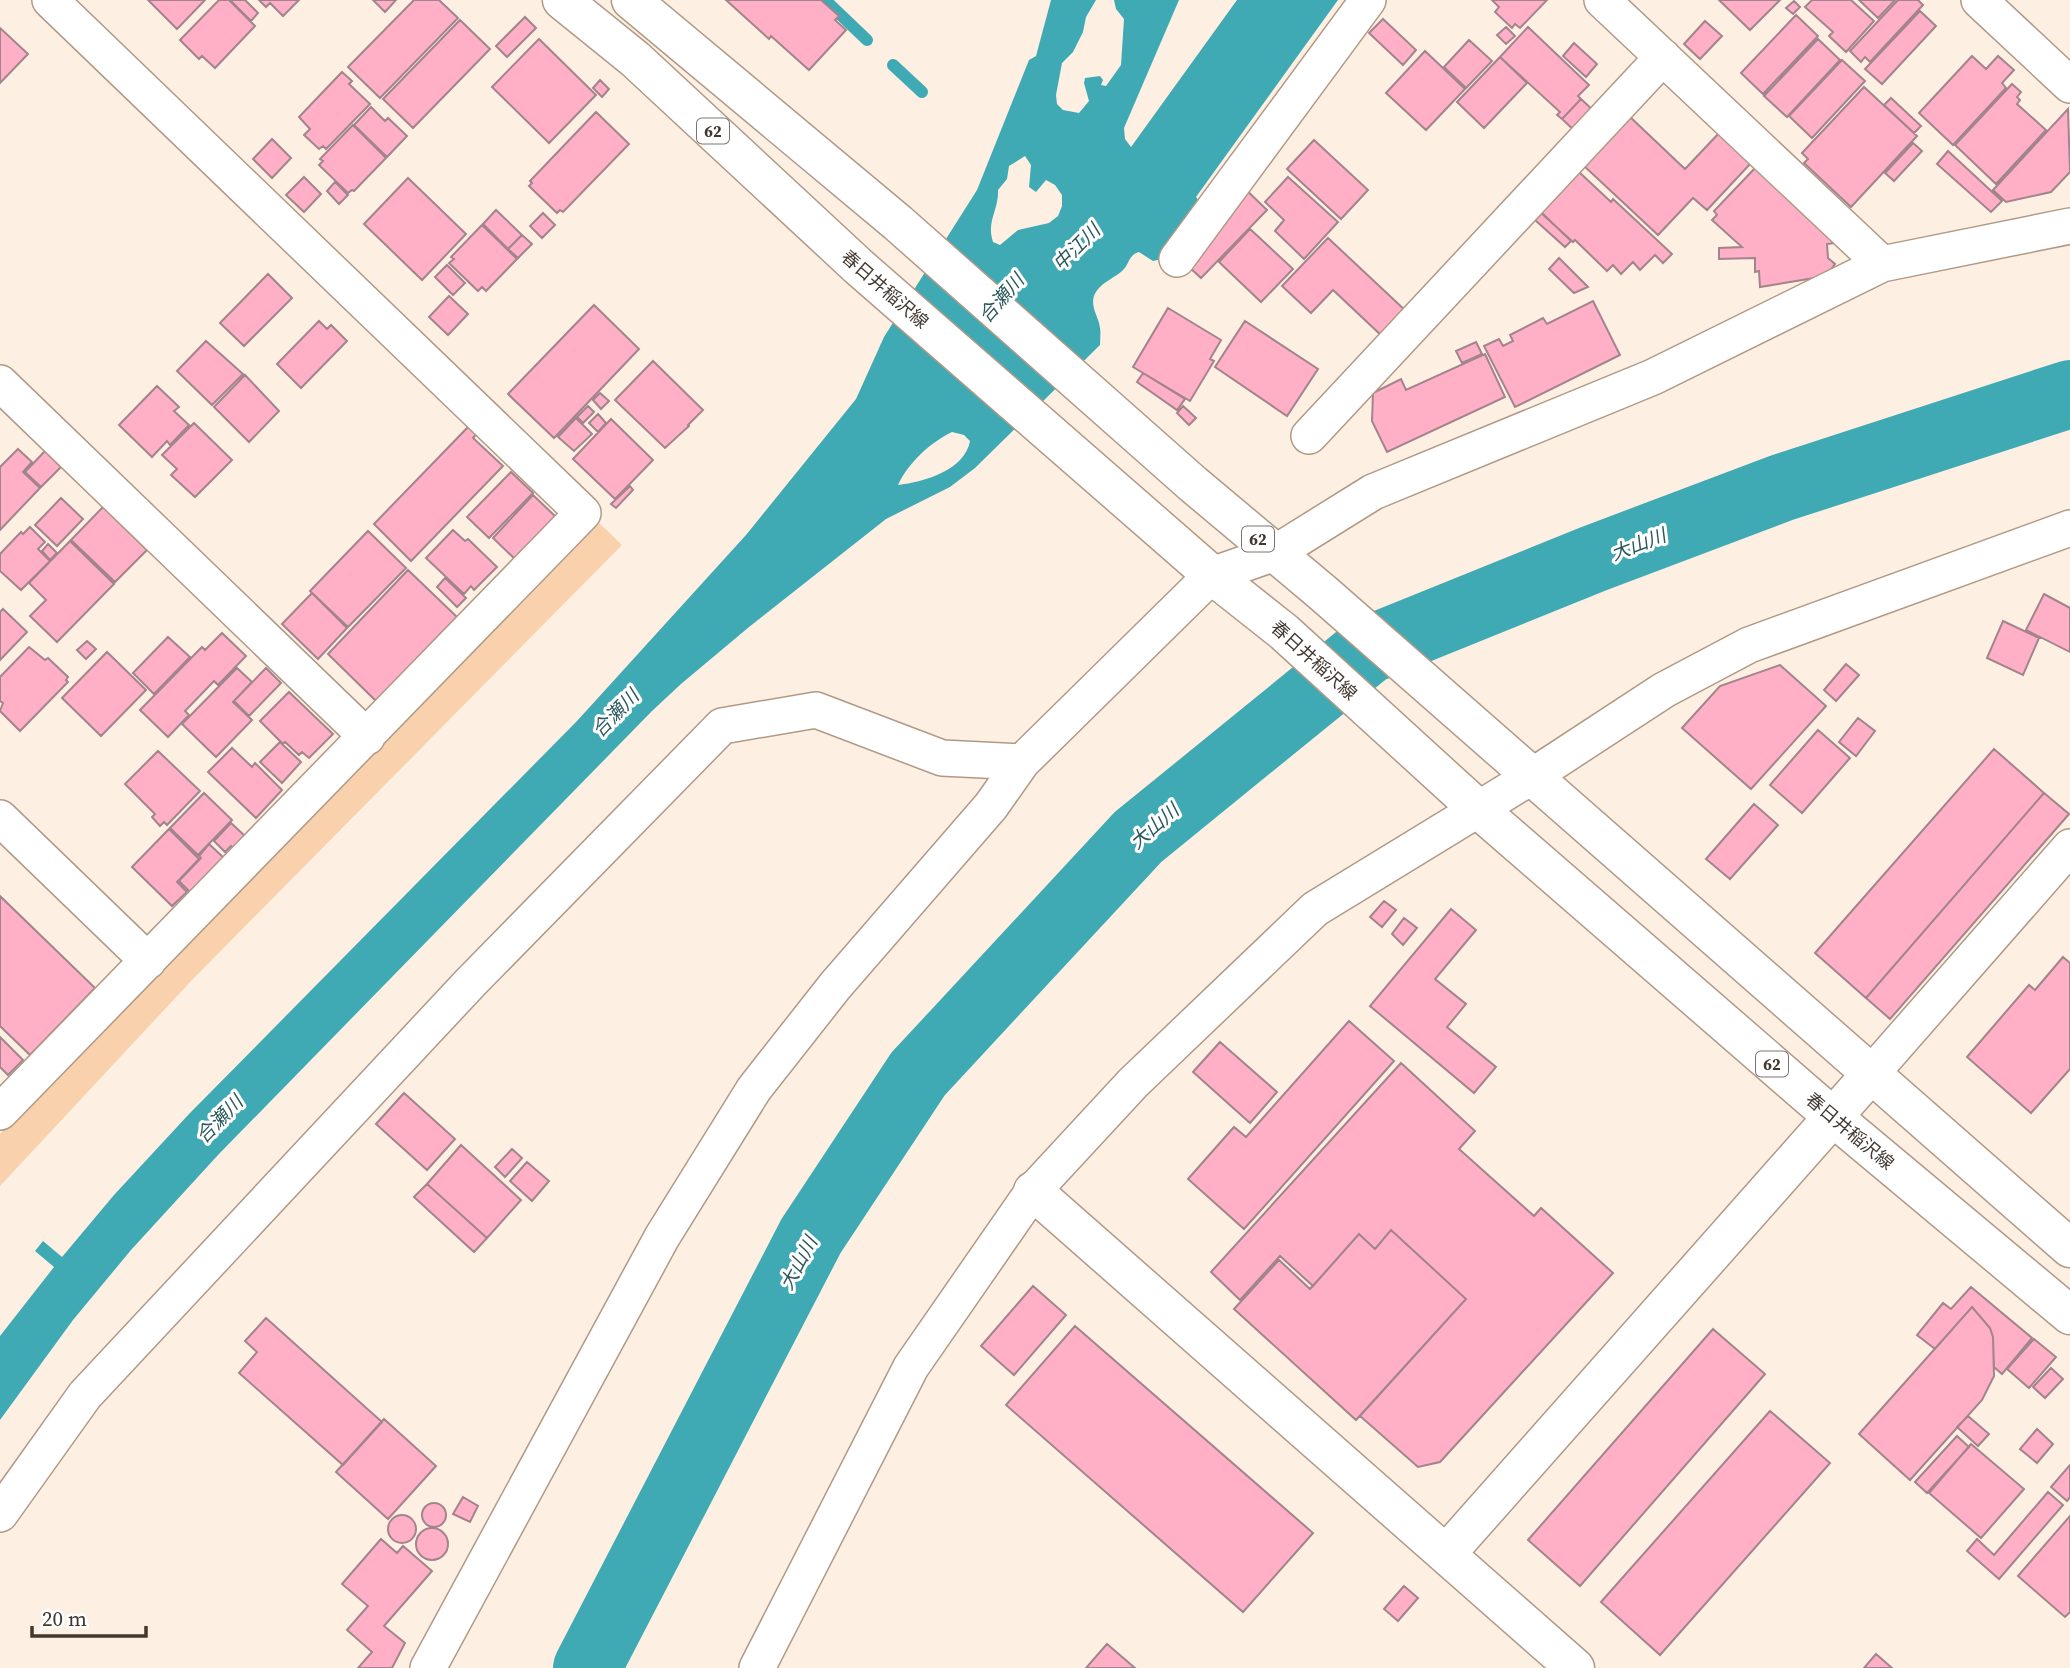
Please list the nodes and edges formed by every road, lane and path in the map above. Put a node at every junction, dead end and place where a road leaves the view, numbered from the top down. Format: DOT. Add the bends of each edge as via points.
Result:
graph roads {
  1 [pos="50,0"];
  2 [pos="562,0"];
  3 [pos="631,0"];
  4 [pos="1368,0"];
  5 [pos="1602,0"];
  6 [pos="1979,0"];
  7 [pos="1663,57"];
  8 [pos="2070,85"];
  9 [pos="2070,226"];
  10 [pos="1177,259"];
  11 [pos="1882,264"];
  12 [pos="0,383"];
  13 [pos="1309,436"];
  14 [pos="2070,528"];
  15 [pos="1275,553"];
  16 [pos="1212,575"];
  17 [pos="367,737"];
  18 [pos="1022,762"];
  19 [pos="1531,777"];
  20 [pos="1478,809"];
  21 [pos="0,818"];
  22 [pos="2070,847"];
  23 [pos="148,961"];
  24 [pos="1871,1074"];
  25 [pos="0,1112"];
  26 [pos="1833,1117"];
  27 [pos="1032,1191"];
  28 [pos="2070,1248"];
  29 [pos="2070,1315"];
  30 [pos="0,1514"];
  31 [pos="1446,1554"];
  32 [pos="428,1668"];
  33 [pos="757,1668"];
  34 [pos="1575,1668"];
  1 -- 17 [label="street" via="583,513"];
  2 -- 16 [label="main road, 春日井稲沢線 / 62" via="635,59 859,267"];
  3 -- 15 [label="main road, 62" via="898,223"];
  4 -- 10 [label="street"];
  5 -- 7 [label="street"];
  6 -- 8 [label="street"];
  7 -- 11 [label="street"];
  7 -- 13 [label="street"];
  9 -- 11 [label="street"];
  11 -- 15 [label="street" via="1653,377 1373,492"];
  12 -- 17 [label="street"];
  14 -- 19 [label="street" via="1749,645 1664,690"];
  15 -- 16 [label="street"];
  15 -- 19 [label="main road, 62"];
  16 -- 18 [label="street"];
  16 -- 20 [label="main road, 春日井稲沢線 / 62" via="1284,632"];
  17 -- 23 [label="street"];
  18 -- 30 [label="street" via="942,758 816,710 722,726 470,983 85,1395"];
  18 -- 32 [label="street" via="991,806 835,986 754,1089 662,1237"];
  19 -- 20 [label="street"];
  19 -- 24 [label="main road, 62"];
  20 -- 26 [label="main road, 春日井稲沢線 / 62"];
  20 -- 27 [label="street" via="1315,909 1133,1083"];
  21 -- 23 [label="street"];
  22 -- 24 [label="street"];
  23 -- 25 [label="street"];
  24 -- 26 [label="main road"];
  24 -- 28 [label="main road, 62"];
  26 -- 29 [label="main road, 春日井稲沢線 / 62"];
  26 -- 31 [label="main road"];
  27 -- 31 [label="main road"];
  27 -- 33 [label="street" via="911,1367"];
  31 -- 34 [label="main road"];
}
